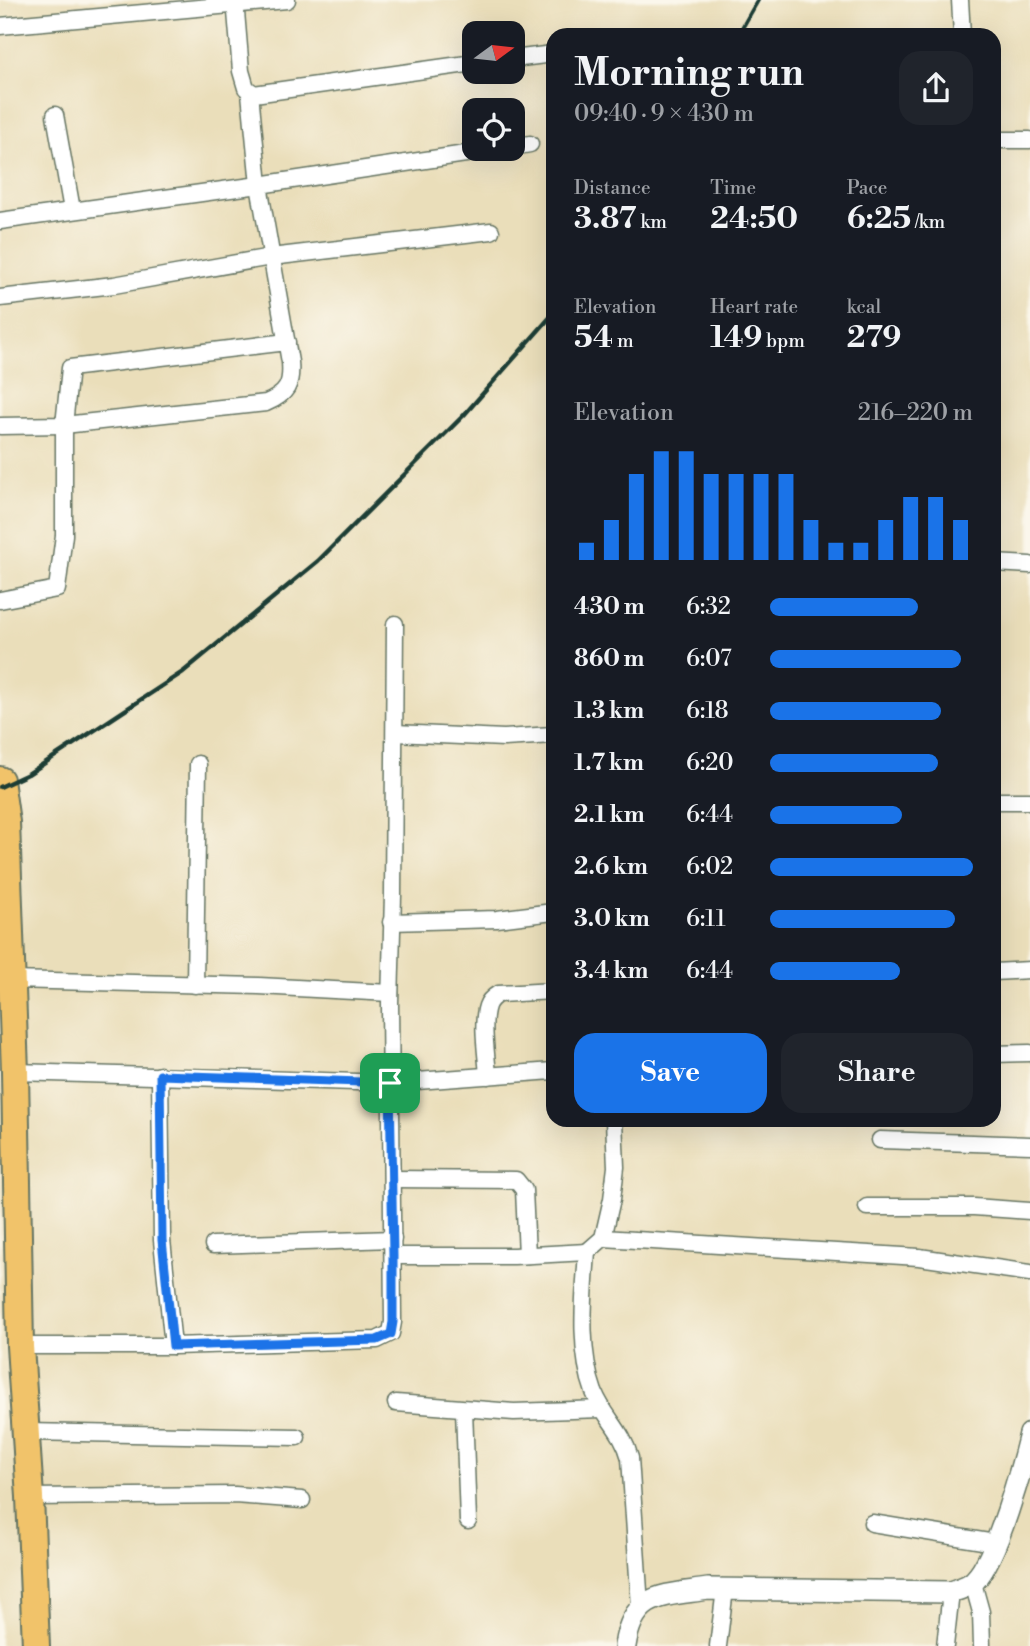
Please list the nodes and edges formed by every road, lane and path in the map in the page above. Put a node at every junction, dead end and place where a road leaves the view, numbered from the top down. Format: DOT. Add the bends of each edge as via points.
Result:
graph roads {
  1 [pos="287,0"];
  2 [pos="960,0"];
  3 [pos="235,3"];
  4 [pos="0,26"];
  5 [pos="962,28"];
  6 [pos="546,55"];
  7 [pos="525,58"];
  8 [pos="462,65"];
  9 [pos="250,93"];
  10 [pos="55,115"];
  11 [pos="1001,140"];
  12 [pos="1030,140"];
  13 [pos="530,144"];
  14 [pos="525,145"];
  15 [pos="462,155"];
  16 [pos="259,185"];
  17 [pos="72,209"];
  18 [pos="0,221"];
  19 [pos="491,231"];
  20 [pos="271,257"];
  21 [pos="0,298"];
  22 [pos="287,342"];
  23 [pos="64,425"];
  24 [pos="0,426"];
  25 [pos="1001,563"];
  26 [pos="1030,565"];
  27 [pos="0,600"];
  28 [pos="395,624"];
  29 [pos="395,733"];
  30 [pos="546,736"];
  31 [pos="198,764"];
  32 [pos="0,780"];
  33 [pos="1001,801"];
  34 [pos="1030,801"];
  35 [pos="4,903"];
  36 [pos="546,913"];
  37 [pos="391,922"];
  38 [pos="1030,970"];
  39 [pos="1001,972"];
  40 [pos="10,980"];
  41 [pos="195,985"];
  42 [pos="546,991"];
  43 [pos="390,993"];
  44 [pos="6,1024"];
  45 [pos="1001,1054"];
  46 [pos="1030,1054"];
  47 [pos="15,1072"];
  48 [pos="546,1072"];
  49 [pos="160,1075"];
  50 [pos="488,1076"];
  51 [pos="390,1083"];
  52 [pos="8,1105"];
  53 [pos="614,1127"];
  54 [pos="880,1140"];
  55 [pos="1030,1145"];
  56 [pos="393,1179"];
  57 [pos="8,1180"];
  58 [pos="867,1207"];
  59 [pos="1030,1211"];
  60 [pos="603,1238"];
  61 [pos="393,1239"];
  62 [pos="213,1245"];
  63 [pos="587,1252"];
  64 [pos="527,1255"];
  65 [pos="393,1256"];
  66 [pos="1030,1273"];
  67 [pos="20,1346"];
  68 [pos="173,1346"];
  69 [pos="396,1403"];
  70 [pos="464,1409"];
  71 [pos="602,1409"];
  72 [pos="26,1432"];
  73 [pos="1030,1434"];
  74 [pos="297,1437"];
  75 [pos="30,1497"];
  76 [pos="302,1500"];
  77 [pos="468,1521"];
  78 [pos="872,1522"];
  79 [pos="995,1543"];
  80 [pos="973,1583"];
  81 [pos="725,1589"];
  82 [pos="951,1592"];
  83 [pos="640,1606"];
  84 [pos="36,1646"];
  85 [pos="625,1646"];
  86 [pos="718,1646"];
  87 [pos="945,1646"];
  88 [pos="982,1646"];
  1 -- 3 [label="street"];
  2 -- 5 [label="street"];
  3 -- 4 [label="street"];
  3 -- 9 [label="street" via="241,71"];
  6 -- 7 [label="street"];
  8 -- 9 [label="street"];
  9 -- 16 [label="street"];
  10 -- 17 [label="street"];
  11 -- 12 [label="street"];
  13 -- 14 [label="street"];
  15 -- 16 [label="street"];
  16 -- 17 [label="street"];
  16 -- 20 [label="street"];
  17 -- 18 [label="street"];
  19 -- 20 [label="street"];
  20 -- 21 [label="street" via="114,285"];
  20 -- 22 [label="street"];
  22 -- 23 [label="street" via="70,368"];
  22 -- 23 [label="street" via="288,390 266,403"];
  23 -- 24 [label="street"];
  23 -- 27 [label="street" via="64,535 57,589"];
  25 -- 26 [label="street"];
  28 -- 29 [label="street"];
  29 -- 30 [label="street"];
  29 -- 37 [label="street"];
  31 -- 41 [label="street"];
  32 -- 35 [label="main road" via="6,822"];
  33 -- 34 [label="street"];
  35 -- 40 [label="main road"];
  36 -- 37 [label="street"];
  37 -- 43 [label="street"];
  38 -- 39 [label="street"];
  40 -- 41 [label="street"];
  40 -- 44 [label="main road"];
  41 -- 43 [label="street"];
  42 -- 50 [label="street" via="491,998 486,1017"];
  43 -- 51 [label="street"];
  44 -- 47 [label="main road"];
  45 -- 46 [label="street"];
  47 -- 49 [label="street"];
  47 -- 52 [label="main road"];
  48 -- 50 [label="street"];
  49 -- 51 [label="street"];
  49 -- 68 [label="street" via="162,1240"];
  50 -- 51 [label="street"];
  51 -- 56 [label="street"];
  52 -- 57 [label="main road"];
  53 -- 60 [label="street" via="616,1167"];
  54 -- 55 [label="street"];
  56 -- 61 [label="street"];
  56 -- 64 [label="street" via="516,1180 524,1190"];
  57 -- 67 [label="main road"];
  58 -- 59 [label="street"];
  60 -- 63 [label="street"];
  60 -- 66 [label="street" via="919,1257"];
  61 -- 62 [label="street"];
  61 -- 65 [label="street"];
  63 -- 64 [label="street"];
  63 -- 71 [label="street" via="587,1355 590,1379"];
  64 -- 65 [label="street"];
  65 -- 68 [label="street" via="391,1334 377,1340"];
  67 -- 68 [label="street"];
  67 -- 72 [label="main road"];
  69 -- 70 [label="street"];
  70 -- 71 [label="street" via="534,1413"];
  70 -- 77 [label="street"];
  71 -- 83 [label="street" via="626,1442 630,1458"];
  72 -- 74 [label="street"];
  72 -- 75 [label="main road"];
  73 -- 79 [label="street"];
  75 -- 76 [label="street" via="235,1495"];
  75 -- 84 [label="main road"];
  78 -- 79 [label="street"];
  79 -- 80 [label="street" via="988,1564"];
  80 -- 82 [label="street"];
  80 -- 88 [label="street" via="981,1612"];
  81 -- 82 [label="street"];
  81 -- 83 [label="street" via="671,1595"];
  81 -- 86 [label="street"];
  82 -- 87 [label="street"];
  83 -- 85 [label="street" via="631,1620"];
}
